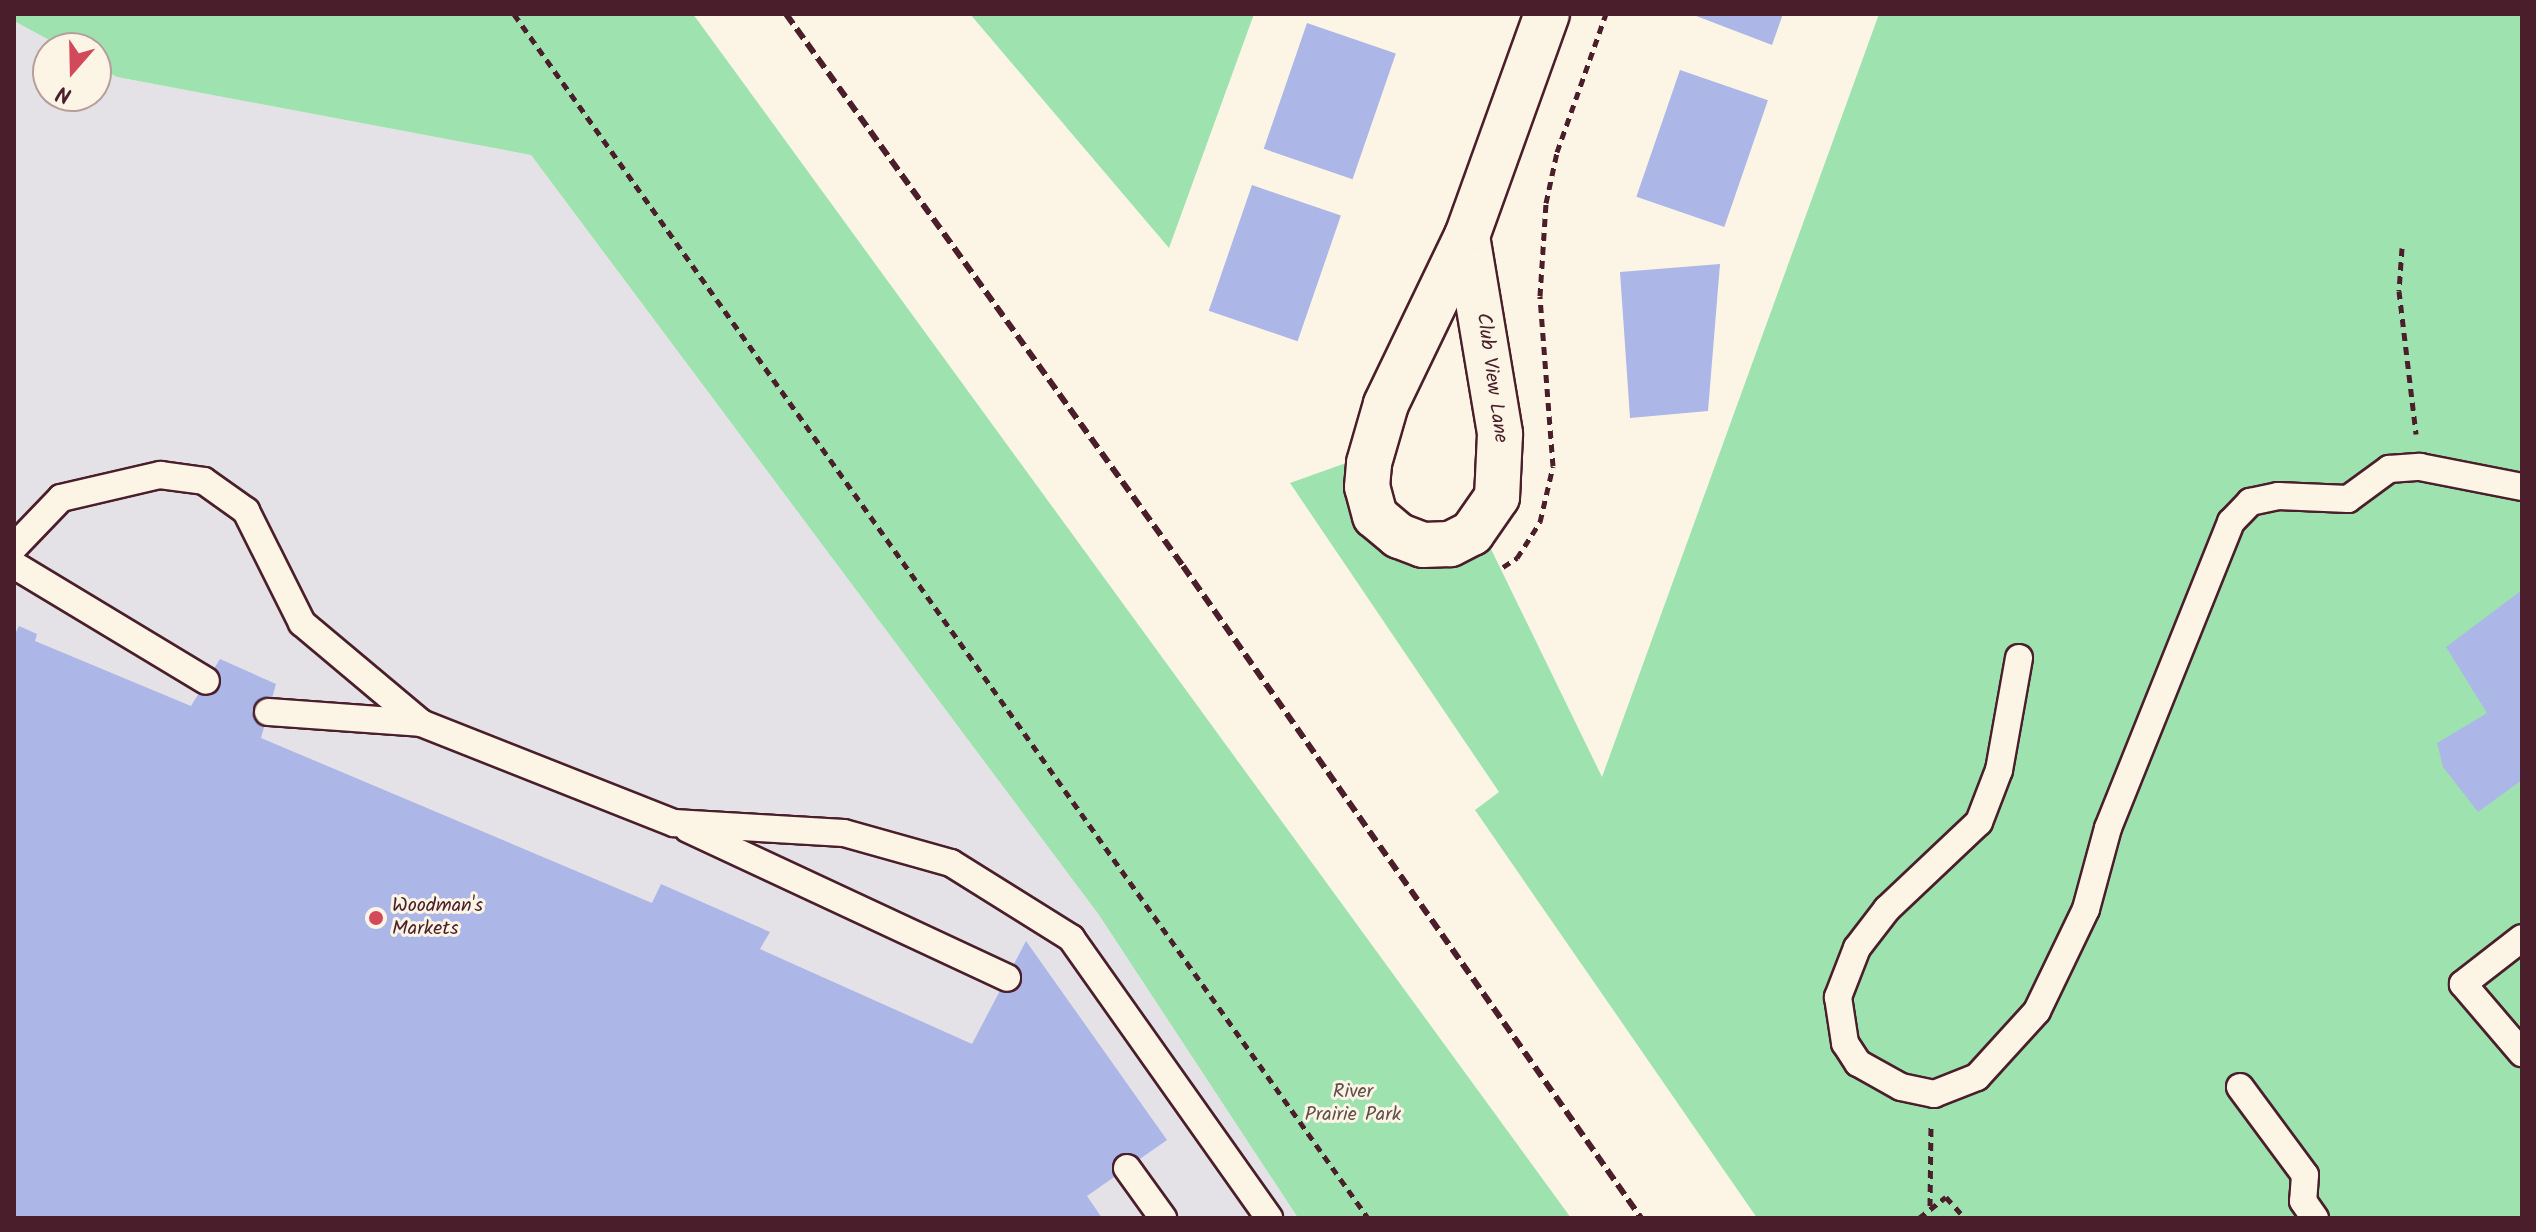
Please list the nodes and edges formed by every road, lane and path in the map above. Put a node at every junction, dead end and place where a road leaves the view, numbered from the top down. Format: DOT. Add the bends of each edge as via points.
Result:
graph roads {
  1 [pos="514,14"];
  2 [pos="1547,14"];
  3 [pos="1606,14"];
  4 [pos="1467,236"];
  5 [pos="2402,248"];
  6 [pos="2420,467"];
  7 [pos="2522,487"];
  8 [pos="14,547"];
  9 [pos="14,565"];
  10 [pos="1495,572"];
  11 [pos="2019,658"];
  12 [pos="206,681"];
  13 [pos="268,712"];
  14 [pos="421,723"];
  15 [pos="674,823"];
  16 [pos="2522,938"];
  17 [pos="1007,978"];
  18 [pos="2522,1053"];
  19 [pos="2240,1087"];
  20 [pos="1934,1094"];
  21 [pos="1127,1168"];
  22 [pos="1930,1206"];
  23 [pos="1163,1218"];
  24 [pos="1269,1218"];
  25 [pos="1368,1218"];
  26 [pos="1919,1218"];
  27 [pos="1965,1218"];
  28 [pos="2315,1218"];
  1 -- 25 [label="path"];
  2 -- 4 [label="street, Club View Lane"];
  3 -- 10 [label="path" via="1557,152 1546,203 1540,296 1553,466 1540,522 1517,558"];
  4 -- 4 [label="street, Club View Lane" via="1386,404 1369,463 1367,487 1375,516 1399,536 1423,545 1450,544 1472,533 1497,497 1500,434"];
  5 -- 6 [label="path" via="2399,291"];
  6 -- 7 [label="lane"];
  6 -- 20 [label="lane" via="2389,469 2348,499 2278,496 2250,502 2231,522 2108,828 2086,909 2037,1011 1977,1077"];
  8 -- 14 [label="lane" via="61,498 160,475 204,481 246,511 302,623"];
  9 -- 12 [label="lane"];
  11 -- 20 [label="lane" via="1999,770 1979,822 1887,909 1857,948 1838,997 1845,1043 1858,1063 1877,1077"];
  13 -- 14 [label="lane"];
  14 -- 15 [label="lane"];
  15 -- 17 [label="lane"];
  15 -- 24 [label="lane" via="844,833 951,863 1071,938"];
  16 -- 18 [label="lane" via="2463,984"];
  19 -- 28 [label="lane" via="2305,1175 2303,1201"];
  20 -- 22 [label="path"];
  21 -- 23 [label="lane"];
  22 -- 26 [label="path"];
  22 -- 27 [label="path" via="1946,1197"];
}
